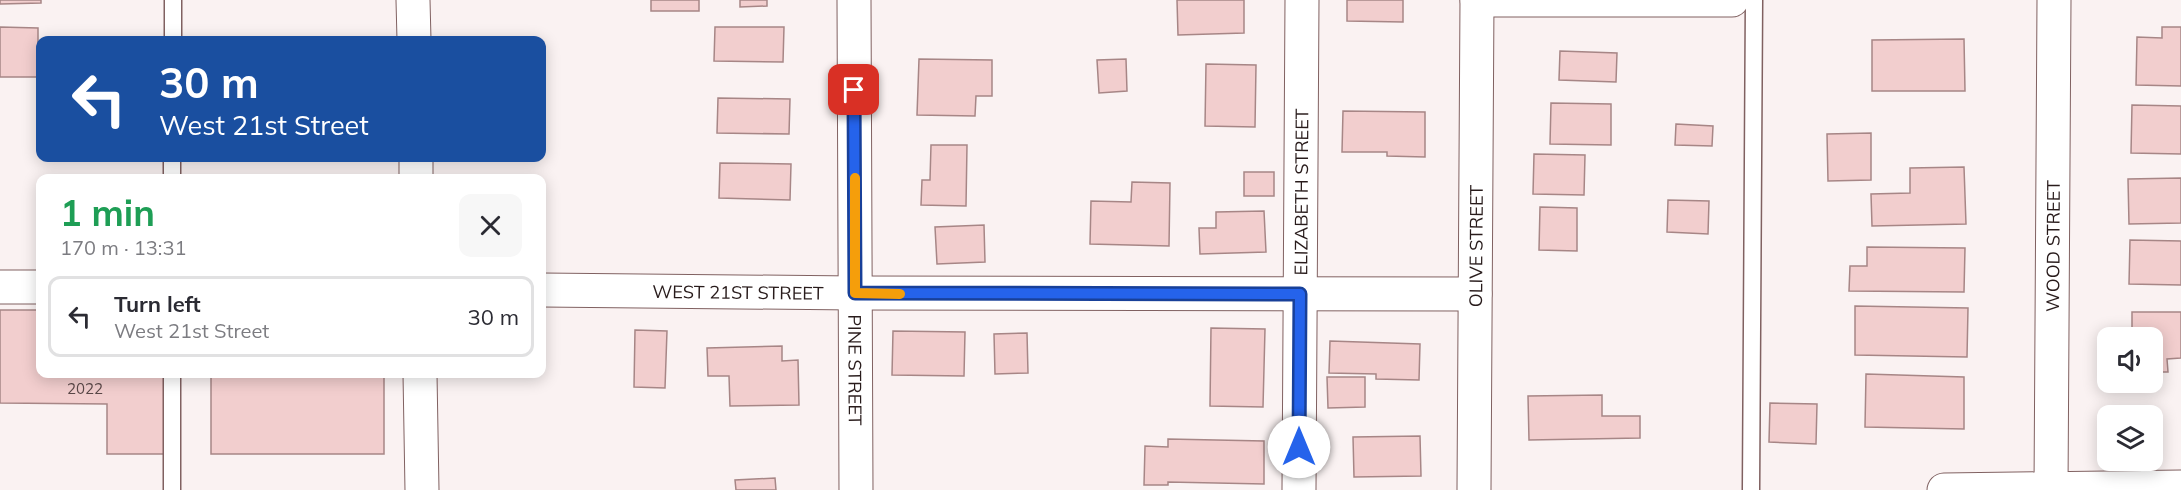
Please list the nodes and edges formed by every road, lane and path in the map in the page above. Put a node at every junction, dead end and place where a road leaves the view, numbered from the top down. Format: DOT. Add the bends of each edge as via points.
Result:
graph roads {
  1 [pos="173,0"];
  2 [pos="413,0"];
  3 [pos="854,0"];
  4 [pos="1302,0"];
  5 [pos="1477,0"];
  6 [pos="1732,0"];
  7 [pos="1754,0"];
  8 [pos="2054,0"];
  9 [pos="173,36"];
  10 [pos="414,36"];
  11 [pos="0,287"];
  12 [pos="36,287"];
  13 [pos="546,290"];
  14 [pos="855,293"];
  15 [pos="1300,294"];
  16 [pos="1475,294"];
  17 [pos="172,378"];
  18 [pos="420,378"];
  19 [pos="2181,487"];
  20 [pos="2051,489"];
  21 [pos="172,490"];
  22 [pos="422,490"];
  23 [pos="856,490"];
  24 [pos="1299,490"];
  25 [pos="1474,490"];
  26 [pos="1751,490"];
  27 [pos="1944,490"];
  1 -- 9 [label="lane"];
  2 -- 10 [label="street"];
  3 -- 14 [label="street, PINE STREET"];
  4 -- 15 [label="street, ELIZABETH STREET"];
  5 -- 6 [label="street"];
  5 -- 16 [label="street, OLIVE STREET"];
  7 -- 26 [label="lane"];
  8 -- 20 [label="street, WOOD STREET"];
  11 -- 12 [label="street"];
  13 -- 14 [label="street, WEST 21ST STREET"];
  14 -- 15 [label="street, WEST 21ST STREET"];
  14 -- 23 [label="street, PINE STREET"];
  15 -- 16 [label="street, WEST 21ST STREET"];
  15 -- 24 [label="street, ELIZABETH STREET"];
  16 -- 25 [label="street, OLIVE STREET"];
  17 -- 21 [label="lane"];
  18 -- 22 [label="street"];
  19 -- 20 [label="street"];
  20 -- 27 [label="street"];
}
